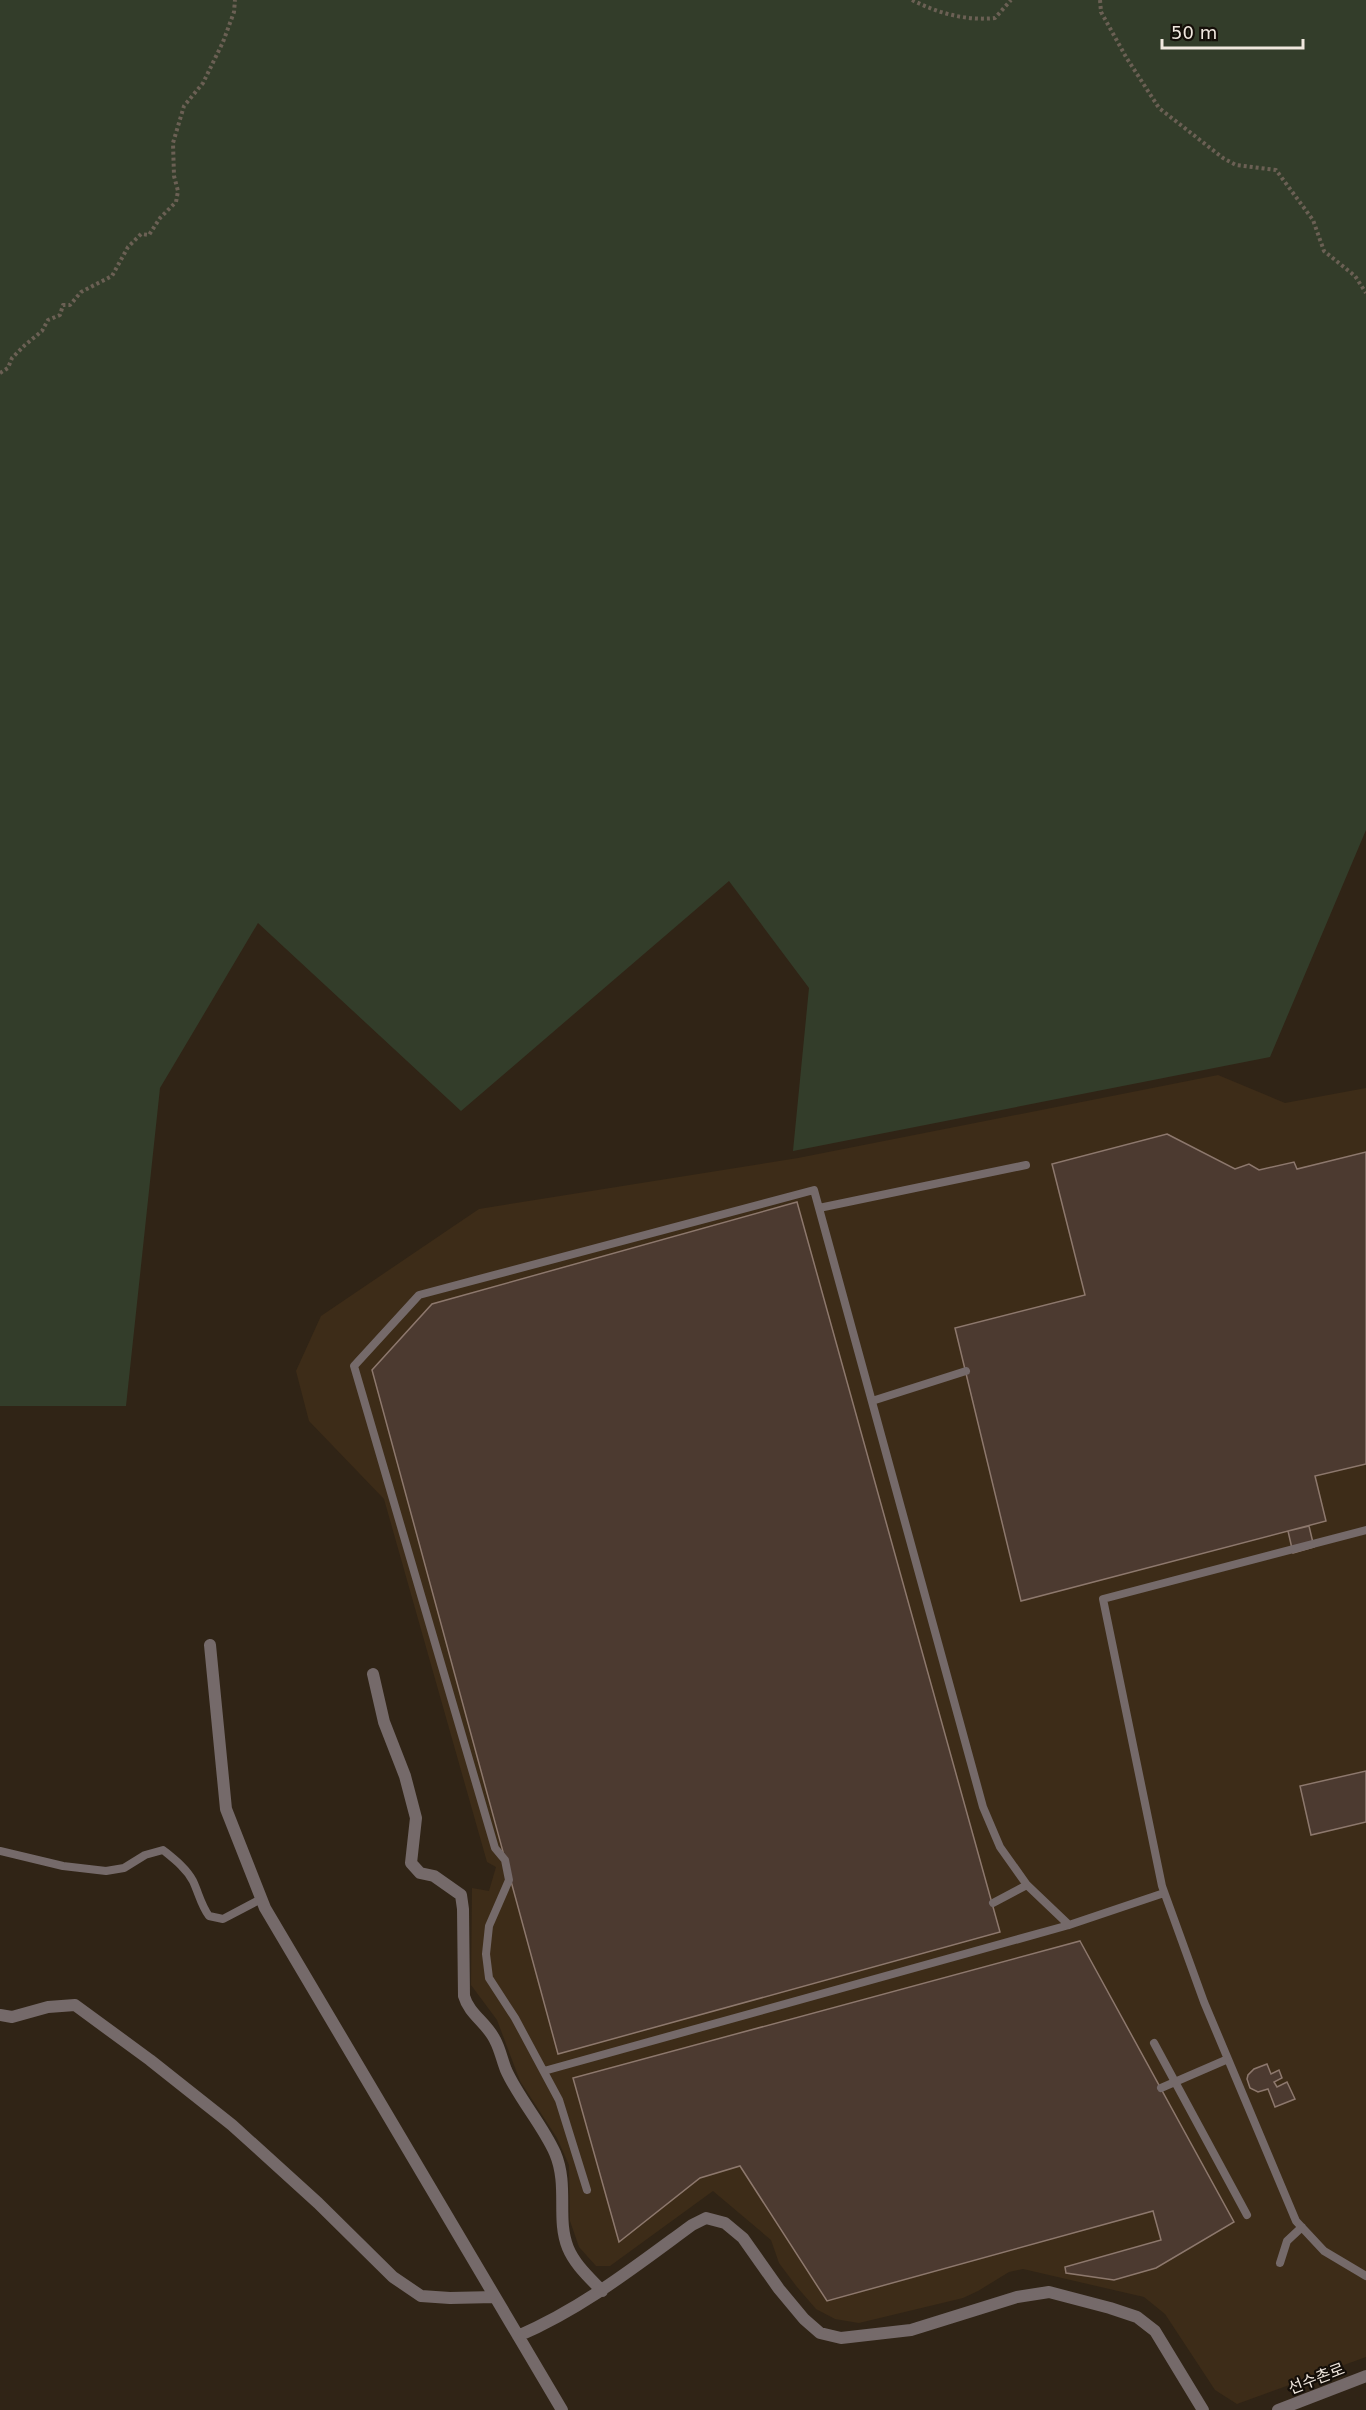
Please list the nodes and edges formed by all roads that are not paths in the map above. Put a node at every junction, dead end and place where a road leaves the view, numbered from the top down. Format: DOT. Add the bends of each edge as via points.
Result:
graph roads {
  1 [pos="1026,1165"];
  2 [pos="819,1208"];
  3 [pos="966,1371"];
  4 [pos="872,1401"];
  5 [pos="1366,1530"];
  6 [pos="210,1645"];
  7 [pos="373,1674"];
  8 [pos="0,1851"];
  9 [pos="1027,1885"];
  10 [pos="1164,1893"];
  11 [pos="261,1899"];
  12 [pos="993,1903"];
  13 [pos="1069,1925"];
  14 [pos="0,2015"];
  15 [pos="1154,2043"];
  16 [pos="1228,2059"];
  17 [pos="544,2071"];
  18 [pos="1174,2082"];
  19 [pos="1161,2088"];
  20 [pos="586,2190"];
  21 [pos="1247,2216"];
  22 [pos="1302,2227"];
  23 [pos="1280,2263"];
  24 [pos="1366,2277"];
  25 [pos="602,2291"];
  26 [pos="495,2297"];
  27 [pos="518,2336"];
  28 [pos="1366,2376"];
  29 [pos="562,2410"];
  30 [pos="1203,2410"];
  31 [pos="1278,2410"];
  1 -- 2 [label="lane"];
  2 -- 4 [label="lane"];
  2 -- 17 [label="lane" via="814,1190 418,1295 354,1366 495,1848 505,1860 509,1880 489,1926 489,1978"];
  3 -- 4 [label="lane"];
  4 -- 9 [label="lane" via="983,1807 1000,1847"];
  5 -- 10 [label="lane" via="1103,1599"];
  6 -- 11 [label="street" via="226,1809"];
  7 -- 25 [label="street" via="384,1722 416,1818 411,1863 420,1873 434,1876 461,1895 467,2007 486,2025 506,2071 555,2151 563,2173 568,2248"];
  8 -- 11 [label="lane" via="63,1866 106,1871 124,1868 145,1855 163,1850 193,1880 201,1906 209,1916 223,1919"];
  9 -- 12 [label="lane"];
  9 -- 13 [label="lane"];
  10 -- 13 [label="lane"];
  10 -- 16 [label="lane"];
  11 -- 26 [label="street"];
  13 -- 17 [label="lane"];
  14 -- 26 [label="street" via="12,2017 48,2007 75,2005 232,2125 393,2277 421,2296"];
  15 -- 18 [label="lane"];
  16 -- 18 [label="lane"];
  16 -- 22 [label="lane" via="1296,2221"];
  17 -- 20 [label="lane" via="558,2100"];
  18 -- 19 [label="lane"];
  18 -- 21 [label="lane"];
  22 -- 23 [label="lane" via="1287,2241"];
  22 -- 24 [label="lane" via="1324,2251"];
  25 -- 27 [label="street"];
  25 -- 30 [label="street" via="706,2218 725,2223 742,2238 779,2289 820,2333 841,2338 911,2330 1017,2297 1049,2292 1137,2317 1155,2331"];
  26 -- 27 [label="street"];
  27 -- 29 [label="street"];
  28 -- 31 [label="street, 선수촌로"];
}
